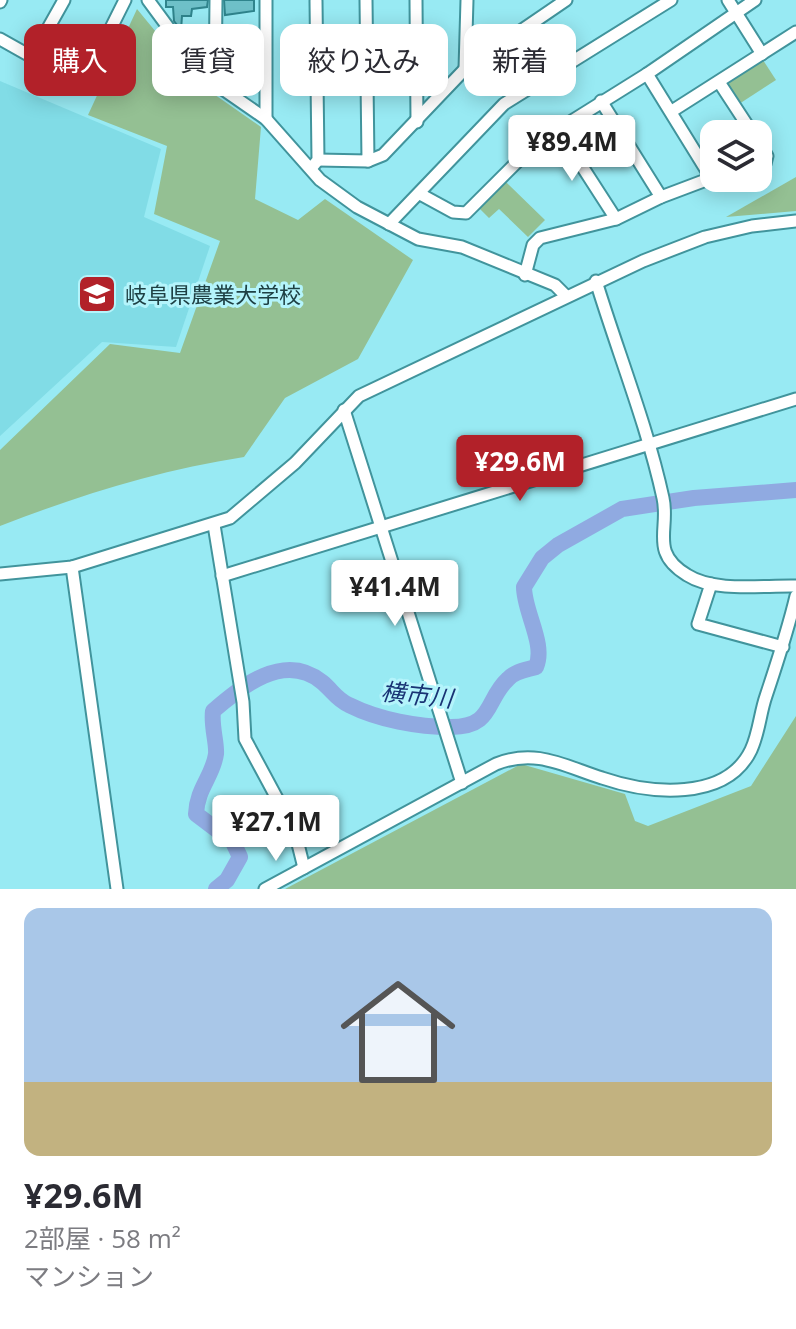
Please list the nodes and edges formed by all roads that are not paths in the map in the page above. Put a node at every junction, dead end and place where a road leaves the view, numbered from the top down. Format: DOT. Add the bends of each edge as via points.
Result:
graph roads {
  1 [pos="64,0"];
  2 [pos="125,0"];
  3 [pos="148,0"];
  4 [pos="216,0"];
  5 [pos="266,0"];
  6 [pos="316,0"];
  7 [pos="366,0"];
  8 [pos="416,0"];
  9 [pos="467,0"];
  10 [pos="566,0"];
  11 [pos="671,0"];
  12 [pos="728,0"];
  13 [pos="755,0"];
  14 [pos="736,13"];
  15 [pos="51,24"];
  16 [pos="113,24"];
  17 [pos="165,24"];
  18 [pos="216,24"];
  19 [pos="466,24"];
  20 [pos="531,24"];
  21 [pos="796,32"];
  22 [pos="0,39"];
  23 [pos="24,52"];
  24 [pos="762,54"];
  25 [pos="464,70"];
  26 [pos="647,74"];
  27 [pos="719,82"];
  28 [pos="230,96"];
  29 [pos="601,101"];
  30 [pos="672,111"];
  31 [pos="266,119"];
  32 [pos="744,120"];
  33 [pos="417,122"];
  34 [pos="558,129"];
  35 [pos="700,157"];
  36 [pos="368,161"];
  37 [pos="314,164"];
  38 [pos="700,182"];
  39 [pos="420,194"];
  40 [pos="661,197"];
  41 [pos="616,219"];
  42 [pos="796,221"];
  43 [pos="389,224"];
  44 [pos="525,275"];
  45 [pos="596,281"];
  46 [pos="566,296"];
  47 [pos="796,399"];
  48 [pos="344,410"];
  49 [pos="648,446"];
  50 [pos="214,525"];
  51 [pos="381,528"];
  52 [pos="72,567"];
  53 [pos="0,574"];
  54 [pos="222,576"];
  55 [pos="711,584"];
  56 [pos="796,586"];
  57 [pos="796,596"];
  58 [pos="783,647"];
  59 [pos="462,783"];
  60 [pos="304,868"];
  61 [pos="117,889"];
  62 [pos="265,889"];
  1 -- 15 [label="street"];
  2 -- 16 [label="street"];
  3 -- 17 [label="street"];
  4 -- 18 [label="street"];
  5 -- 31 [label="street"];
  6 -- 37 [label="street"];
  7 -- 36 [label="street"];
  8 -- 33 [label="street"];
  9 -- 19 [label="street"];
  10 -- 20 [label="street"];
  11 -- 39 [label="street" via="504,104"];
  12 -- 14 [label="street"];
  13 -- 14 [label="street"];
  14 -- 24 [label="street"];
  14 -- 26 [label="street"];
  21 -- 24 [label="street"];
  22 -- 23 [label="street"];
  24 -- 27 [label="street"];
  25 -- 33 [label="street"];
  26 -- 29 [label="street"];
  26 -- 30 [label="street"];
  27 -- 30 [label="street"];
  27 -- 32 [label="street"];
  28 -- 31 [label="street"];
  29 -- 34 [label="street"];
  29 -- 40 [label="street"];
  30 -- 35 [label="street"];
  31 -- 37 [label="street"];
  33 -- 36 [label="street" via="383,155"];
  34 -- 39 [label="street" via="523,154 466,213 453,212"];
  34 -- 41 [label="street"];
  36 -- 37 [label="street"];
  37 -- 43 [label="street" via="357,207"];
  38 -- 40 [label="street"];
  39 -- 43 [label="street"];
  40 -- 41 [label="street"];
  41 -- 44 [label="street" via="540,238"];
  42 -- 45 [label="street" via="705,237"];
  43 -- 44 [label="street" via="418,239 470,250"];
  44 -- 46 [label="street" via="555,285"];
  45 -- 46 [label="street"];
  45 -- 49 [label="street"];
  46 -- 48 [label="street" via="359,396"];
  47 -- 49 [label="street"];
  48 -- 50 [label="street" via="264,491"];
  48 -- 51 [label="street"];
  49 -- 51 [label="street"];
  49 -- 55 [label="street" via="663,496 661,536 673,563 687,576"];
  50 -- 52 [label="street"];
  50 -- 54 [label="street"];
  51 -- 54 [label="street"];
  51 -- 59 [label="street"];
  52 -- 53 [label="street"];
  52 -- 61 [label="street"];
  54 -- 60 [label="street" via="245,739 295,832"];
  55 -- 56 [label="street"];
  55 -- 58 [label="street" via="698,624"];
  57 -- 58 [label="street"];
  58 -- 59 [label="street" via="752,749 741,765 713,786 689,790 617,782 534,756 508,760"];
  59 -- 60 [label="street"];
  60 -- 62 [label="street"];
}
